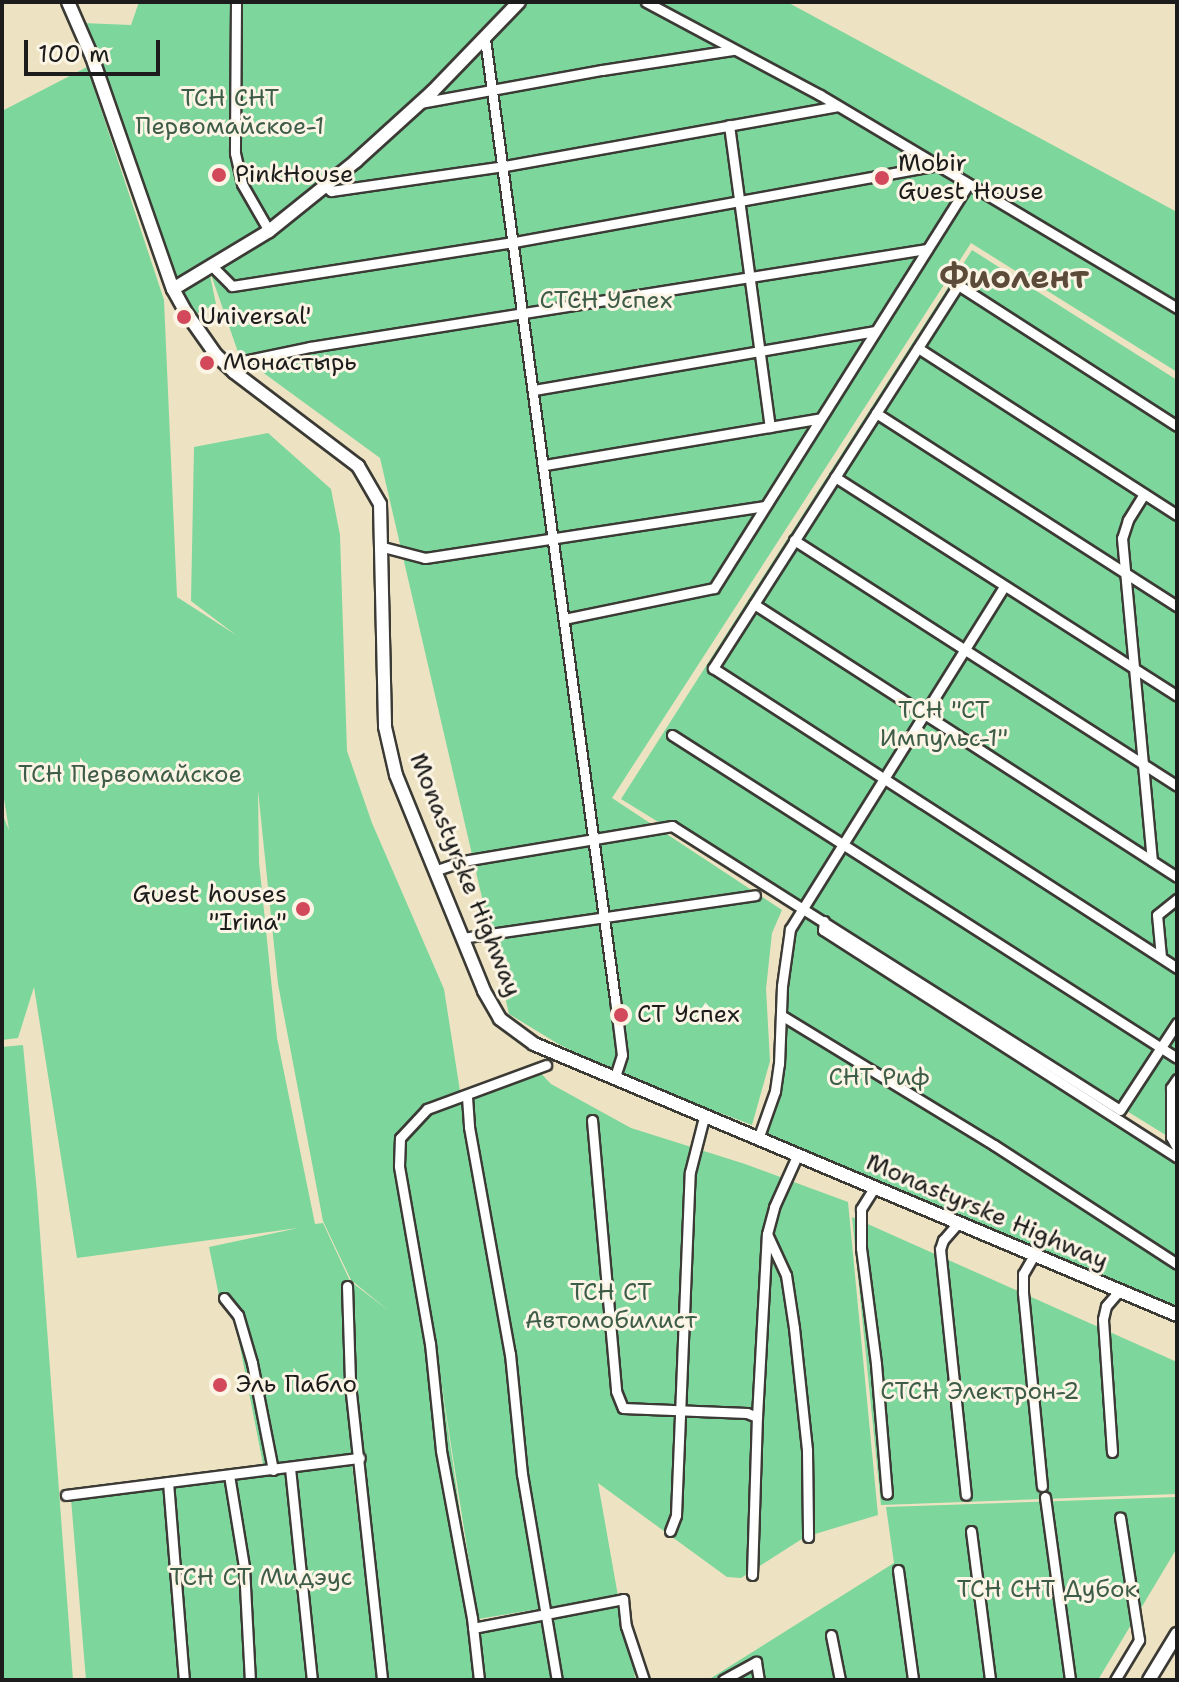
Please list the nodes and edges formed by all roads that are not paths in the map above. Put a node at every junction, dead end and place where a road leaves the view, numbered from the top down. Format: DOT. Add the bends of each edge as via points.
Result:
graph roads {
  1 [pos="68,2"];
  2 [pos="236,2"];
  3 [pos="519,2"];
  4 [pos="646,2"];
  5 [pos="485,39"];
  6 [pos="732,50"];
  7 [pos="494,91"];
  8 [pos="420,103"];
  9 [pos="837,106"];
  10 [pos="729,125"];
  11 [pos="936,165"];
  12 [pos="505,166"];
  13 [pos="968,184"];
  14 [pos="325,186"];
  15 [pos="740,200"];
  16 [pos="269,231"];
  17 [pos="514,242"];
  18 [pos="927,249"];
  19 [pos="213,267"];
  20 [pos="751,277"];
  21 [pos="173,289"];
  22 [pos="1177,308"];
  23 [pos="524,313"];
  24 [pos="874,331"];
  25 [pos="918,348"];
  26 [pos="761,351"];
  27 [pos="234,372"];
  28 [pos="534,390"];
  29 [pos="876,413"];
  30 [pos="818,419"];
  31 [pos="1177,426"];
  32 [pos="770,427"];
  33 [pos="545,465"];
  34 [pos="835,477"];
  35 [pos="1144,494"];
  36 [pos="765,506"];
  37 [pos="1177,515"];
  38 [pos="552,538"];
  39 [pos="794,540"];
  40 [pos="383,547"];
  41 [pos="1126,573"];
  42 [pos="1004,586"];
  43 [pos="754,604"];
  44 [pos="1177,606"];
  45 [pos="564,619"];
  46 [pos="965,649"];
  47 [pos="1135,669"];
  48 [pos="1177,696"];
  49 [pos="925,714"];
  50 [pos="672,735"];
  51 [pos="1145,765"];
  52 [pos="884,779"];
  53 [pos="1177,786"];
  54 [pos="592,840"];
  55 [pos="842,845"];
  56 [pos="1152,861"];
  57 [pos="434,871"];
  58 [pos="1177,877"];
  59 [pos="755,895"];
  60 [pos="1177,899"];
  61 [pos="802,907"];
  62 [pos="604,917"];
  63 [pos="824,921"];
  64 [pos="462,938"];
  65 [pos="1161,957"];
  66 [pos="1177,968"];
  67 [pos="781,1015"];
  68 [pos="1177,1023"];
  69 [pos="1162,1046"];
  70 [pos="1177,1058"];
  71 [pos="546,1065"];
  72 [pos="614,1079"];
  73 [pos="1177,1079"];
  74 [pos="467,1097"];
  75 [pos="704,1117"];
  76 [pos="592,1120"];
  77 [pos="758,1139"];
  78 [pos="1177,1148"];
  79 [pos="797,1156"];
  80 [pos="1177,1157"];
  81 [pos="874,1188"];
  82 [pos="958,1223"];
  83 [pos="767,1234"];
  84 [pos="1034,1255"];
  85 [pos="1177,1264"];
  86 [pos="347,1286"];
  87 [pos="1118,1292"];
  88 [pos="224,1298"];
  89 [pos="1177,1315"];
  90 [pos="681,1410"];
  91 [pos="757,1417"];
  92 [pos="1112,1452"];
  93 [pos="360,1458"];
  94 [pos="290,1468"];
  95 [pos="273,1470"];
  96 [pos="229,1475"];
  97 [pos="168,1482"];
  98 [pos="1042,1486"];
  99 [pos="887,1494"];
  100 [pos="66,1495"];
  101 [pos="966,1495"];
  102 [pos="1045,1497"];
  103 [pos="1120,1517"];
  104 [pos="670,1531"];
  105 [pos="971,1531"];
  106 [pos="808,1537"];
  107 [pos="898,1570"];
  108 [pos="752,1575"];
  109 [pos="548,1613"];
  110 [pos="473,1628"];
  111 [pos="1177,1634"];
  112 [pos="831,1635"];
  113 [pos="184,1680"];
  114 [pos="250,1680"];
  115 [pos="312,1680"];
  116 [pos="382,1680"];
  117 [pos="479,1680"];
  118 [pos="557,1680"];
  119 [pos="644,1680"];
  120 [pos="723,1680"];
  121 [pos="759,1680"];
  122 [pos="840,1680"];
  123 [pos="913,1680"];
  124 [pos="990,1680"];
  125 [pos="1070,1680"];
  126 [pos="1115,1680"];
  127 [pos="1149,1680"];
  1 -- 21 [label="main road, Monastyrske Highway"];
  2 -- 16 [label="street" via="235,153 242,184"];
  3 -- 5 [label="main road"];
  4 -- 6 [label="street"];
  5 -- 7 [label="street"];
  5 -- 8 [label="main road"];
  6 -- 7 [label="street"];
  6 -- 9 [label="street"];
  7 -- 8 [label="street"];
  7 -- 12 [label="street"];
  8 -- 14 [label="main road"];
  9 -- 10 [label="street"];
  9 -- 11 [label="street"];
  10 -- 12 [label="street"];
  10 -- 15 [label="street"];
  11 -- 13 [label="street"];
  11 -- 15 [label="street"];
  12 -- 14 [label="street" via="331,191"];
  12 -- 17 [label="street"];
  13 -- 18 [label="street"];
  13 -- 22 [label="street"];
  14 -- 16 [label="main road"];
  15 -- 17 [label="street"];
  15 -- 20 [label="street"];
  16 -- 19 [label="main road"];
  17 -- 19 [label="street" via="232,286"];
  17 -- 23 [label="street"];
  18 -- 20 [label="street"];
  18 -- 24 [label="street"];
  19 -- 21 [label="main road"];
  20 -- 23 [label="street"];
  20 -- 26 [label="street"];
  21 -- 27 [label="main road, Monastyrske Highway" via="201,335"];
  23 -- 27 [label="street" via="310,347 248,360"];
  23 -- 28 [label="street"];
  24 -- 26 [label="street"];
  24 -- 30 [label="street"];
  25 -- 29 [label="street"];
  25 -- 31 [label="street" via="958,285"];
  25 -- 35 [label="street"];
  26 -- 28 [label="street"];
  26 -- 32 [label="street"];
  27 -- 40 [label="main road, Monastyrske Highway" via="358,466 380,504"];
  28 -- 33 [label="street"];
  29 -- 34 [label="street"];
  29 -- 41 [label="street"];
  30 -- 32 [label="street"];
  30 -- 36 [label="street"];
  32 -- 33 [label="street"];
  33 -- 38 [label="street"];
  34 -- 39 [label="street"];
  34 -- 42 [label="street"];
  35 -- 37 [label="street"];
  35 -- 41 [label="street" via="1123,532"];
  36 -- 38 [label="street"];
  36 -- 45 [label="street" via="714,588"];
  38 -- 40 [label="street" via="425,558"];
  38 -- 45 [label="street"];
  39 -- 43 [label="street"];
  39 -- 46 [label="street"];
  40 -- 57 [label="main road, Monastyrske Highway" via="385,727 396,775"];
  41 -- 44 [label="street"];
  41 -- 47 [label="street"];
  42 -- 46 [label="street"];
  42 -- 47 [label="street"];
  43 -- 49 [label="street"];
  43 -- 52 [label="street" via="713,668"];
  45 -- 54 [label="street"];
  46 -- 49 [label="street"];
  46 -- 51 [label="street"];
  47 -- 48 [label="street"];
  47 -- 51 [label="street"];
  49 -- 52 [label="street"];
  49 -- 56 [label="street"];
  50 -- 55 [label="street"];
  51 -- 53 [label="street"];
  51 -- 56 [label="street"];
  52 -- 55 [label="street"];
  52 -- 65 [label="street"];
  54 -- 57 [label="street" via="463,861"];
  54 -- 61 [label="street" via="672,826"];
  54 -- 62 [label="street"];
  55 -- 61 [label="street"];
  55 -- 69 [label="street"];
  56 -- 58 [label="street"];
  57 -- 64 [label="main road, Monastyrske Highway"];
  59 -- 62 [label="street"];
  60 -- 65 [label="street" via="1157,915"];
  61 -- 63 [label="street"];
  61 -- 67 [label="street" via="786,945"];
  62 -- 64 [label="street"];
  62 -- 72 [label="street" via="622,1055"];
  63 -- 69 [label="street" via="1120,1110"];
  63 -- 80 [label="street" via="823,930"];
  64 -- 72 [label="main road, Monastyrske Highway" via="492,1007 512,1031"];
  65 -- 66 [label="street"];
  67 -- 77 [label="street" via="775,1091"];
  67 -- 85 [label="street"];
  68 -- 69 [label="street"];
  69 -- 70 [label="street"];
  71 -- 74 [label="street"];
  72 -- 75 [label="main road, Monastyrske Highway"];
  73 -- 78 [label="street" via="1171,1088 1171,1137"];
  74 -- 109 [label="street" via="510,1354 522,1474"];
  74 -- 110 [label="street" via="427,1109 400,1138 399,1166"];
  75 -- 77 [label="main road, Monastyrske Highway"];
  75 -- 90 [label="street" via="690,1172"];
  76 -- 90 [label="street" via="618,1401 623,1408 644,1411"];
  77 -- 79 [label="main road, Monastyrske Highway"];
  79 -- 81 [label="main road, Monastyrske Highway"];
  79 -- 83 [label="street"];
  81 -- 82 [label="main road, Monastyrske Highway"];
  81 -- 99 [label="street" via="861,1209 861,1248"];
  82 -- 84 [label="main road, Monastyrske Highway"];
  82 -- 101 [label="street" via="940,1249"];
  83 -- 91 [label="street"];
  83 -- 106 [label="street" via="786,1275 794,1328 807,1450"];
  84 -- 87 [label="main road, Monastyrske Highway"];
  84 -- 98 [label="street" via="1023,1274 1023,1293"];
  86 -- 93 [label="street" via="350,1384"];
  87 -- 89 [label="main road, Monastyrske Highway"];
  87 -- 92 [label="street" via="1103,1319"];
  88 -- 95 [label="street" via="238,1315 245,1339"];
  90 -- 91 [label="street"];
  90 -- 104 [label="street" via="676,1515"];
  91 -- 108 [label="street"];
  93 -- 94 [label="street"];
  93 -- 116 [label="street"];
  94 -- 95 [label="street"];
  94 -- 115 [label="street"];
  95 -- 96 [label="street"];
  96 -- 97 [label="street"];
  96 -- 114 [label="street" via="244,1567"];
  97 -- 100 [label="street"];
  97 -- 113 [label="street"];
  102 -- 125 [label="street"];
  103 -- 126 [label="street" via="1139,1640"];
  105 -- 124 [label="street"];
  107 -- 123 [label="street"];
  109 -- 110 [label="street"];
  109 -- 118 [label="street"];
  109 -- 119 [label="street" via="623,1599"];
  110 -- 117 [label="street"];
  111 -- 127 [label="main road"];
  112 -- 122 [label="street"];
  120 -- 121 [label="street" via="756,1662"];
}
